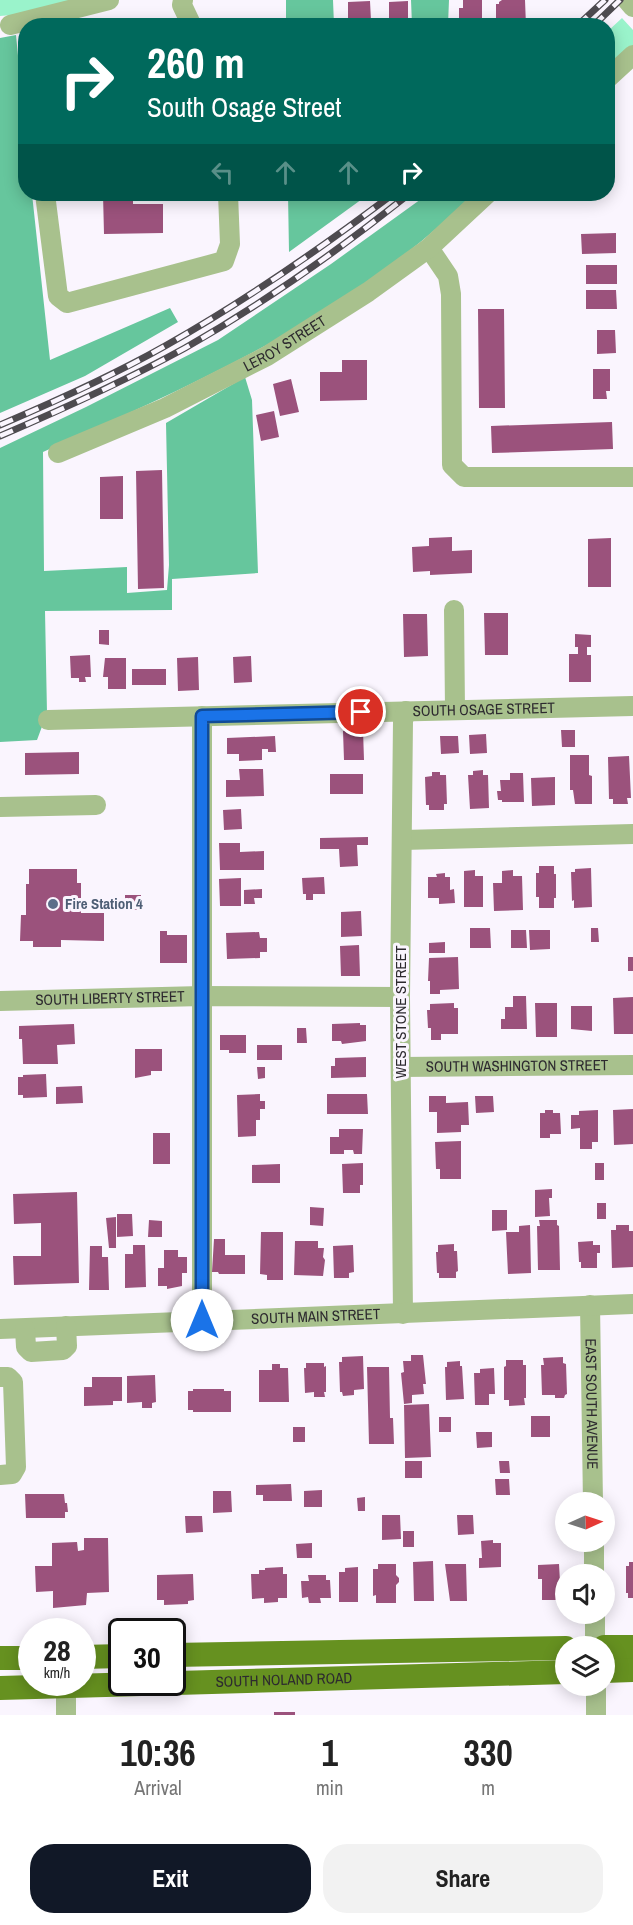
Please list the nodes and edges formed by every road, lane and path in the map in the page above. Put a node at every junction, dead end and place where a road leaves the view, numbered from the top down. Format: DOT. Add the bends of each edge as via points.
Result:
graph roads {
  1 [pos="109,0"];
  2 [pos="183,0"];
  3 [pos="627,0"];
  4 [pos="633,7"];
  5 [pos="47,18"];
  6 [pos="188,18"];
  7 [pos="633,55"];
  8 [pos="615,72"];
  9 [pos="46,201"];
  10 [pos="228,201"];
  11 [pos="479,201"];
  12 [pos="429,248"];
  13 [pos="58,453"];
  14 [pos="633,477"];
  15 [pos="454,610"];
  16 [pos="633,706"];
  17 [pos="455,710"];
  18 [pos="406,711"];
  19 [pos="202,716"];
  20 [pos="48,720"];
  21 [pos="96,805"];
  22 [pos="0,807"];
  23 [pos="633,834"];
  24 [pos="402,840"];
  25 [pos="202,996"];
  26 [pos="400,997"];
  27 [pos="0,1000"];
  28 [pos="633,1065"];
  29 [pos="401,1067"];
  30 [pos="633,1304"];
  31 [pos="590,1305"];
  32 [pos="403,1314"];
  33 [pos="202,1320"];
  34 [pos="0,1329"];
  35 [pos="0,1377"];
  36 [pos="7,1432"];
  37 [pos="0,1475"];
  38 [pos="593,1492"];
  39 [pos="615,1647"];
  40 [pos="633,1647"];
  41 [pos="555,1648"];
  42 [pos="186,1655"];
  43 [pos="18,1658"];
  44 [pos="0,1659"];
  45 [pos="633,1670"];
  46 [pos="615,1671"];
  47 [pos="555,1672"];
  48 [pos="96,1685"];
  49 [pos="18,1687"];
  50 [pos="0,1688"];
  51 [pos="66,1696"];
  52 [pos="596,1696"];
  53 [pos="66,1715"];
  54 [pos="596,1715"];
  1 -- 5 [label="street"];
  2 -- 6 [label="street"];
  3 -- 4 [label="street"];
  7 -- 8 [label="street"];
  9 -- 10 [label="street" via="58,296 67,303 224,261 230,244"];
  11 -- 12 [label="street, LEROY STREET"];
  12 -- 13 [label="street, LEROY STREET" via="369,292 267,356 165,408"];
  12 -- 14 [label="street" via="448,276 451,294 452,465 464,477"];
  15 -- 17 [label="street"];
  16 -- 17 [label="street, SOUTH OSAGE STREET"];
  17 -- 18 [label="street, SOUTH OSAGE STREET"];
  18 -- 19 [label="street, SOUTH OSAGE STREET"];
  18 -- 24 [label="street, WEST STONE STREET"];
  19 -- 20 [label="street, SOUTH OSAGE STREET"];
  19 -- 25 [label="street"];
  21 -- 22 [label="street"];
  23 -- 24 [label="street"];
  24 -- 26 [label="street, WEST STONE STREET"];
  25 -- 26 [label="street, SOUTH LIBERTY STREET"];
  25 -- 27 [label="street, SOUTH LIBERTY STREET"];
  25 -- 33 [label="street"];
  26 -- 29 [label="street, WEST STONE STREET"];
  28 -- 29 [label="street, SOUTH WASHINGTON STREET"];
  29 -- 32 [label="street, WEST STONE STREET"];
  30 -- 31 [label="street, SOUTH MAIN STREET"];
  31 -- 32 [label="street, SOUTH MAIN STREET"];
  31 -- 38 [label="street, EAST SOUTH AVENUE"];
  32 -- 33 [label="street, SOUTH MAIN STREET"];
  33 -- 34 [label="street, SOUTH MAIN STREET"];
  35 -- 36 [label="street" via="13,1382"];
  36 -- 37 [label="street" via="16,1467 12,1474"];
  39 -- 40 [label="main road"];
  41 -- 42 [label="main road, SOUTH NOLAND ROAD"];
  43 -- 44 [label="main road"];
  45 -- 46 [label="main road"];
  47 -- 48 [label="main road, SOUTH NOLAND ROAD"];
  49 -- 50 [label="main road, SOUTH NOLAND ROAD"];
  51 -- 53 [label="street"];
  52 -- 54 [label="street"];
}
